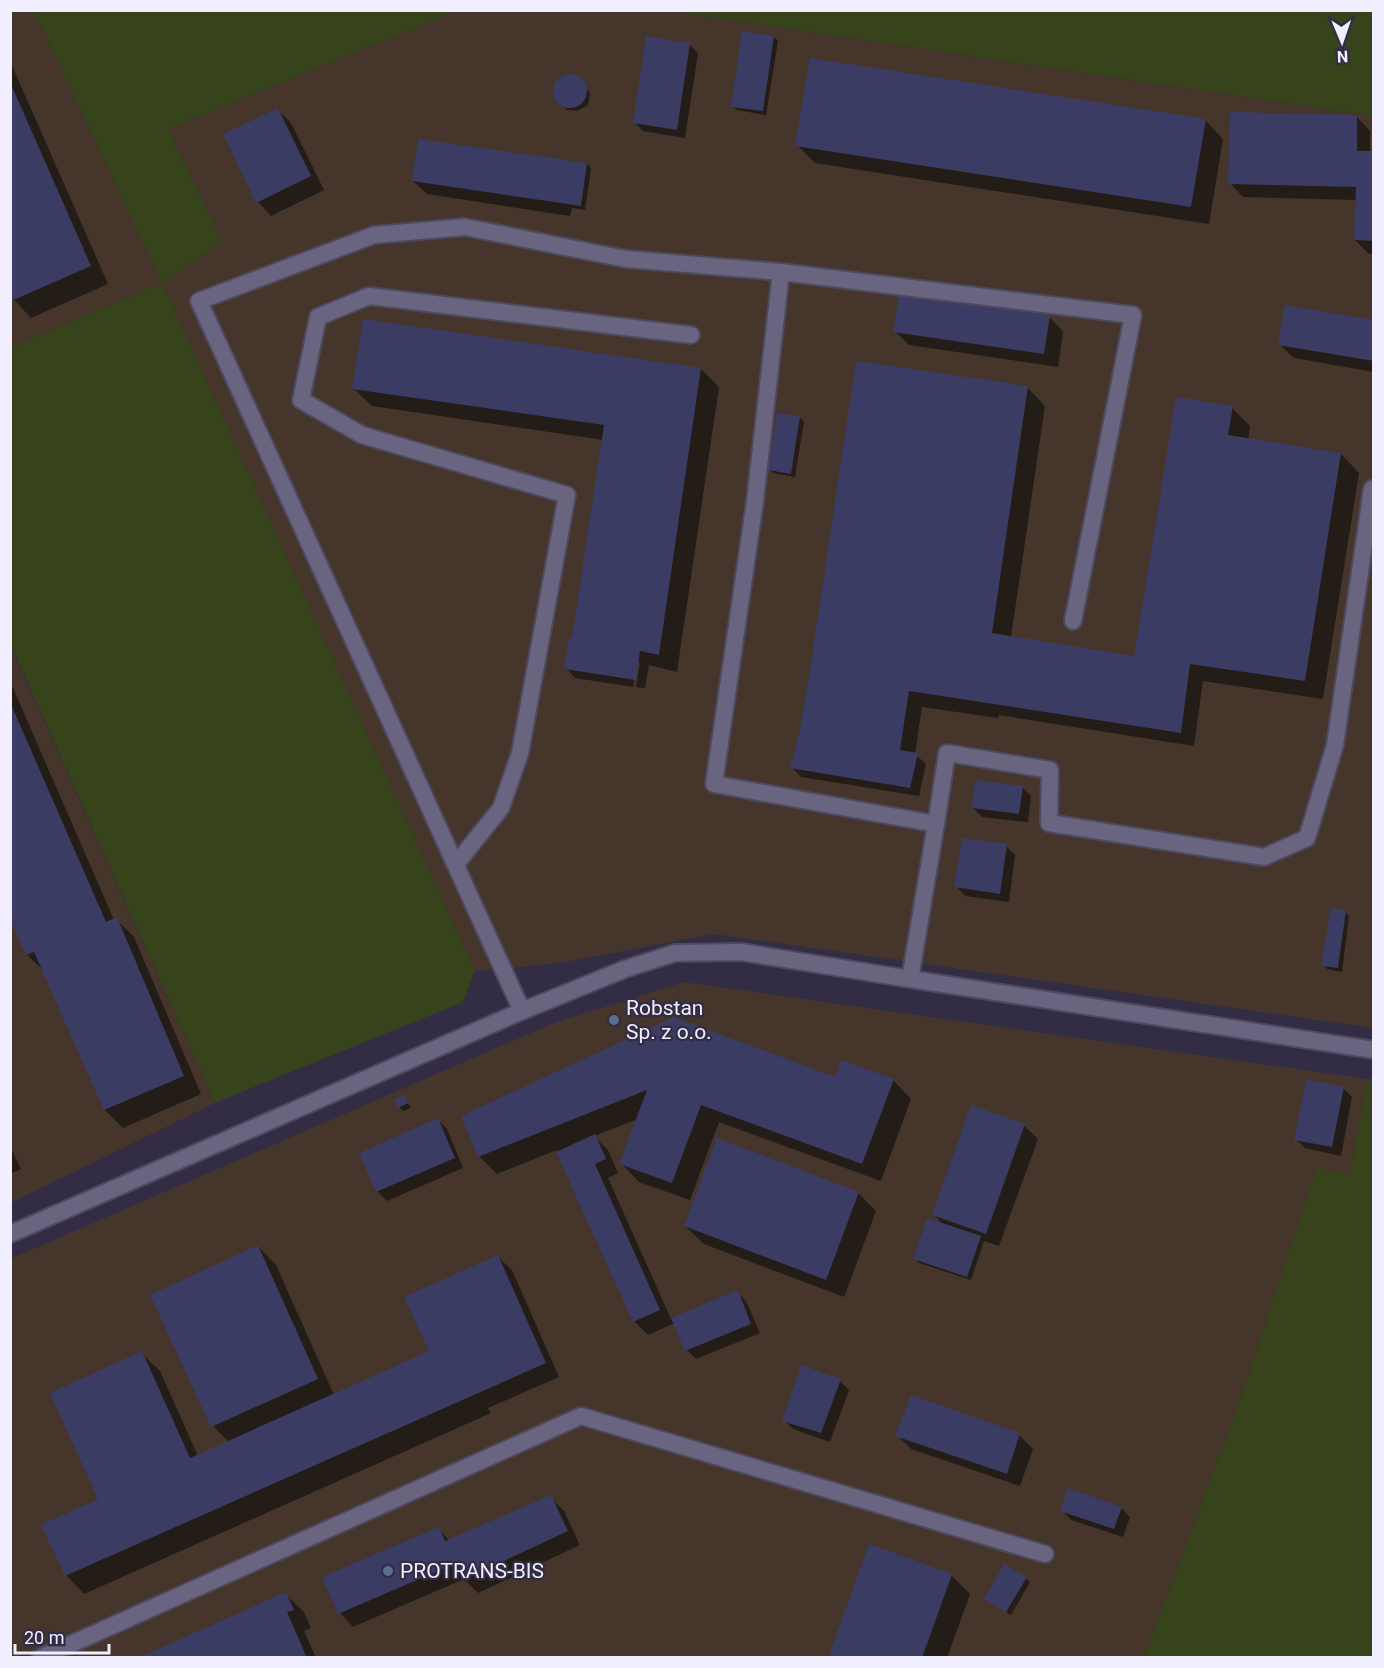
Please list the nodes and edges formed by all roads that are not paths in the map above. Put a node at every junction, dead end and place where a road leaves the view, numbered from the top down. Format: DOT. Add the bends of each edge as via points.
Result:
graph roads {
  1 [pos="781,272"];
  2 [pos="691,335"];
  3 [pos="1372,489"];
  4 [pos="1073,621"];
  5 [pos="936,824"];
  6 [pos="456,864"];
  7 [pos="910,978"];
  8 [pos="522,1011"];
  9 [pos="1374,1050"];
  10 [pos="10,1234"];
  11 [pos="1045,1554"];
  12 [pos="40,1658"];
  1 -- 4 [label="lane" via="1133,315"];
  1 -- 5 [label="lane" via="755,501 714,784"];
  1 -- 6 [label="lane" via="626,259 465,227 374,235 200,301"];
  2 -- 6 [label="lane" via="369,296 318,317 301,400 362,435 567,495 520,753 501,808"];
  3 -- 5 [label="lane" via="1335,745 1307,838 1264,857 1049,823 1050,770 947,753"];
  5 -- 7 [label="lane"];
  6 -- 8 [label="lane"];
  7 -- 8 [label="lane" via="741,952 675,953"];
  7 -- 9 [label="lane"];
  8 -- 10 [label="lane"];
  11 -- 12 [label="lane" via="580,1416"];
}
